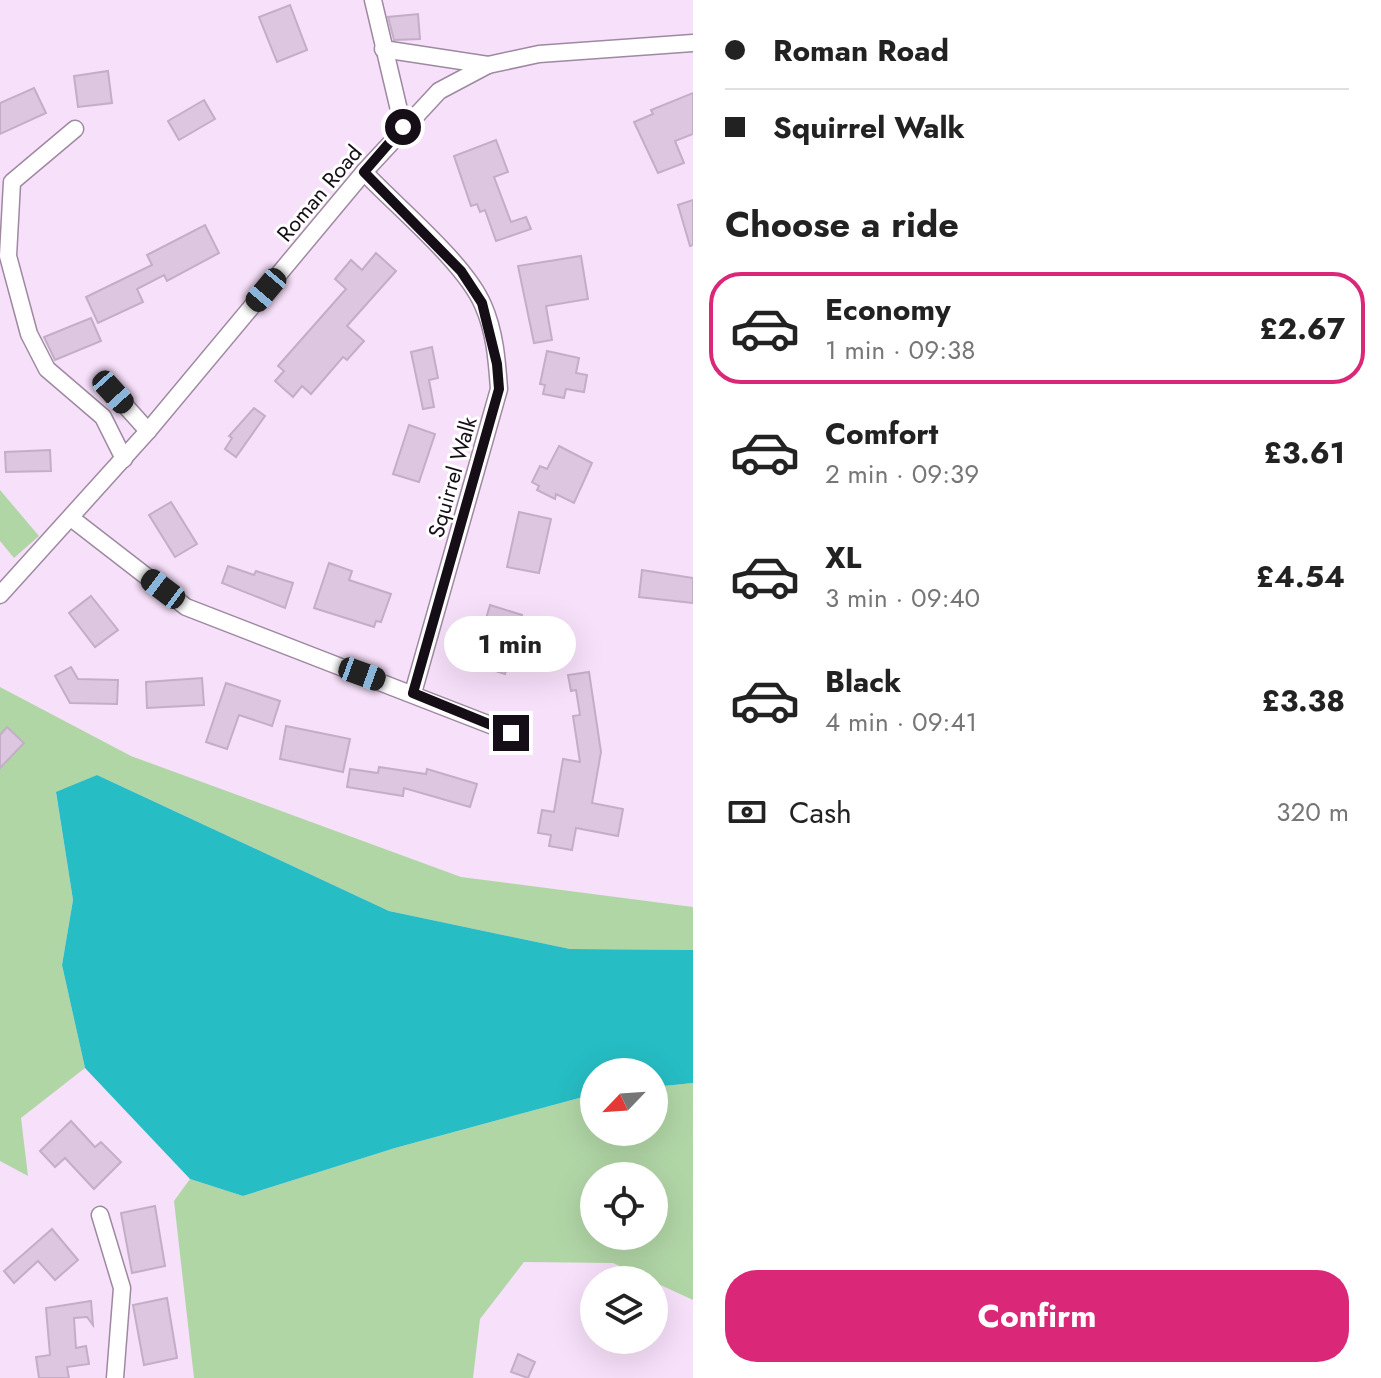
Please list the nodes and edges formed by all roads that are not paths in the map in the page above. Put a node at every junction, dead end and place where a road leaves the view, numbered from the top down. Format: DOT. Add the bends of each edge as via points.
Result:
graph roads {
  1 [pos="373,0"];
  2 [pos="693,43"];
  3 [pos="383,49"];
  4 [pos="488,65"];
  5 [pos="403,127"];
  6 [pos="75,129"];
  7 [pos="364,172"];
  8 [pos="113,392"];
  9 [pos="148,431"];
  10 [pos="124,459"];
  11 [pos="71,518"];
  12 [pos="0,595"];
  13 [pos="413,693"];
  14 [pos="511,733"];
  15 [pos="100,1215"];
  16 [pos="115,1378"];
  1 -- 3 [label="street"];
  2 -- 4 [label="street, Roman Road" via="539,54"];
  3 -- 4 [label="street"];
  3 -- 5 [label="street"];
  4 -- 5 [label="street, Roman Road" via="439,91"];
  5 -- 7 [label="street, Roman Road"];
  6 -- 10 [label="street" via="12,182 8,256 29,334 47,369 103,417"];
  7 -- 9 [label="street, Roman Road"];
  7 -- 13 [label="street, Squirrel Walk" via="461,271 482,303 497,364 499,389"];
  8 -- 9 [label="street"];
  9 -- 10 [label="street, Roman Road"];
  10 -- 11 [label="street, Roman Road"];
  11 -- 12 [label="street, Roman Road"];
  11 -- 13 [label="street" via="186,607"];
  13 -- 14 [label="street"];
  15 -- 16 [label="street" via="122,1288"];
}
